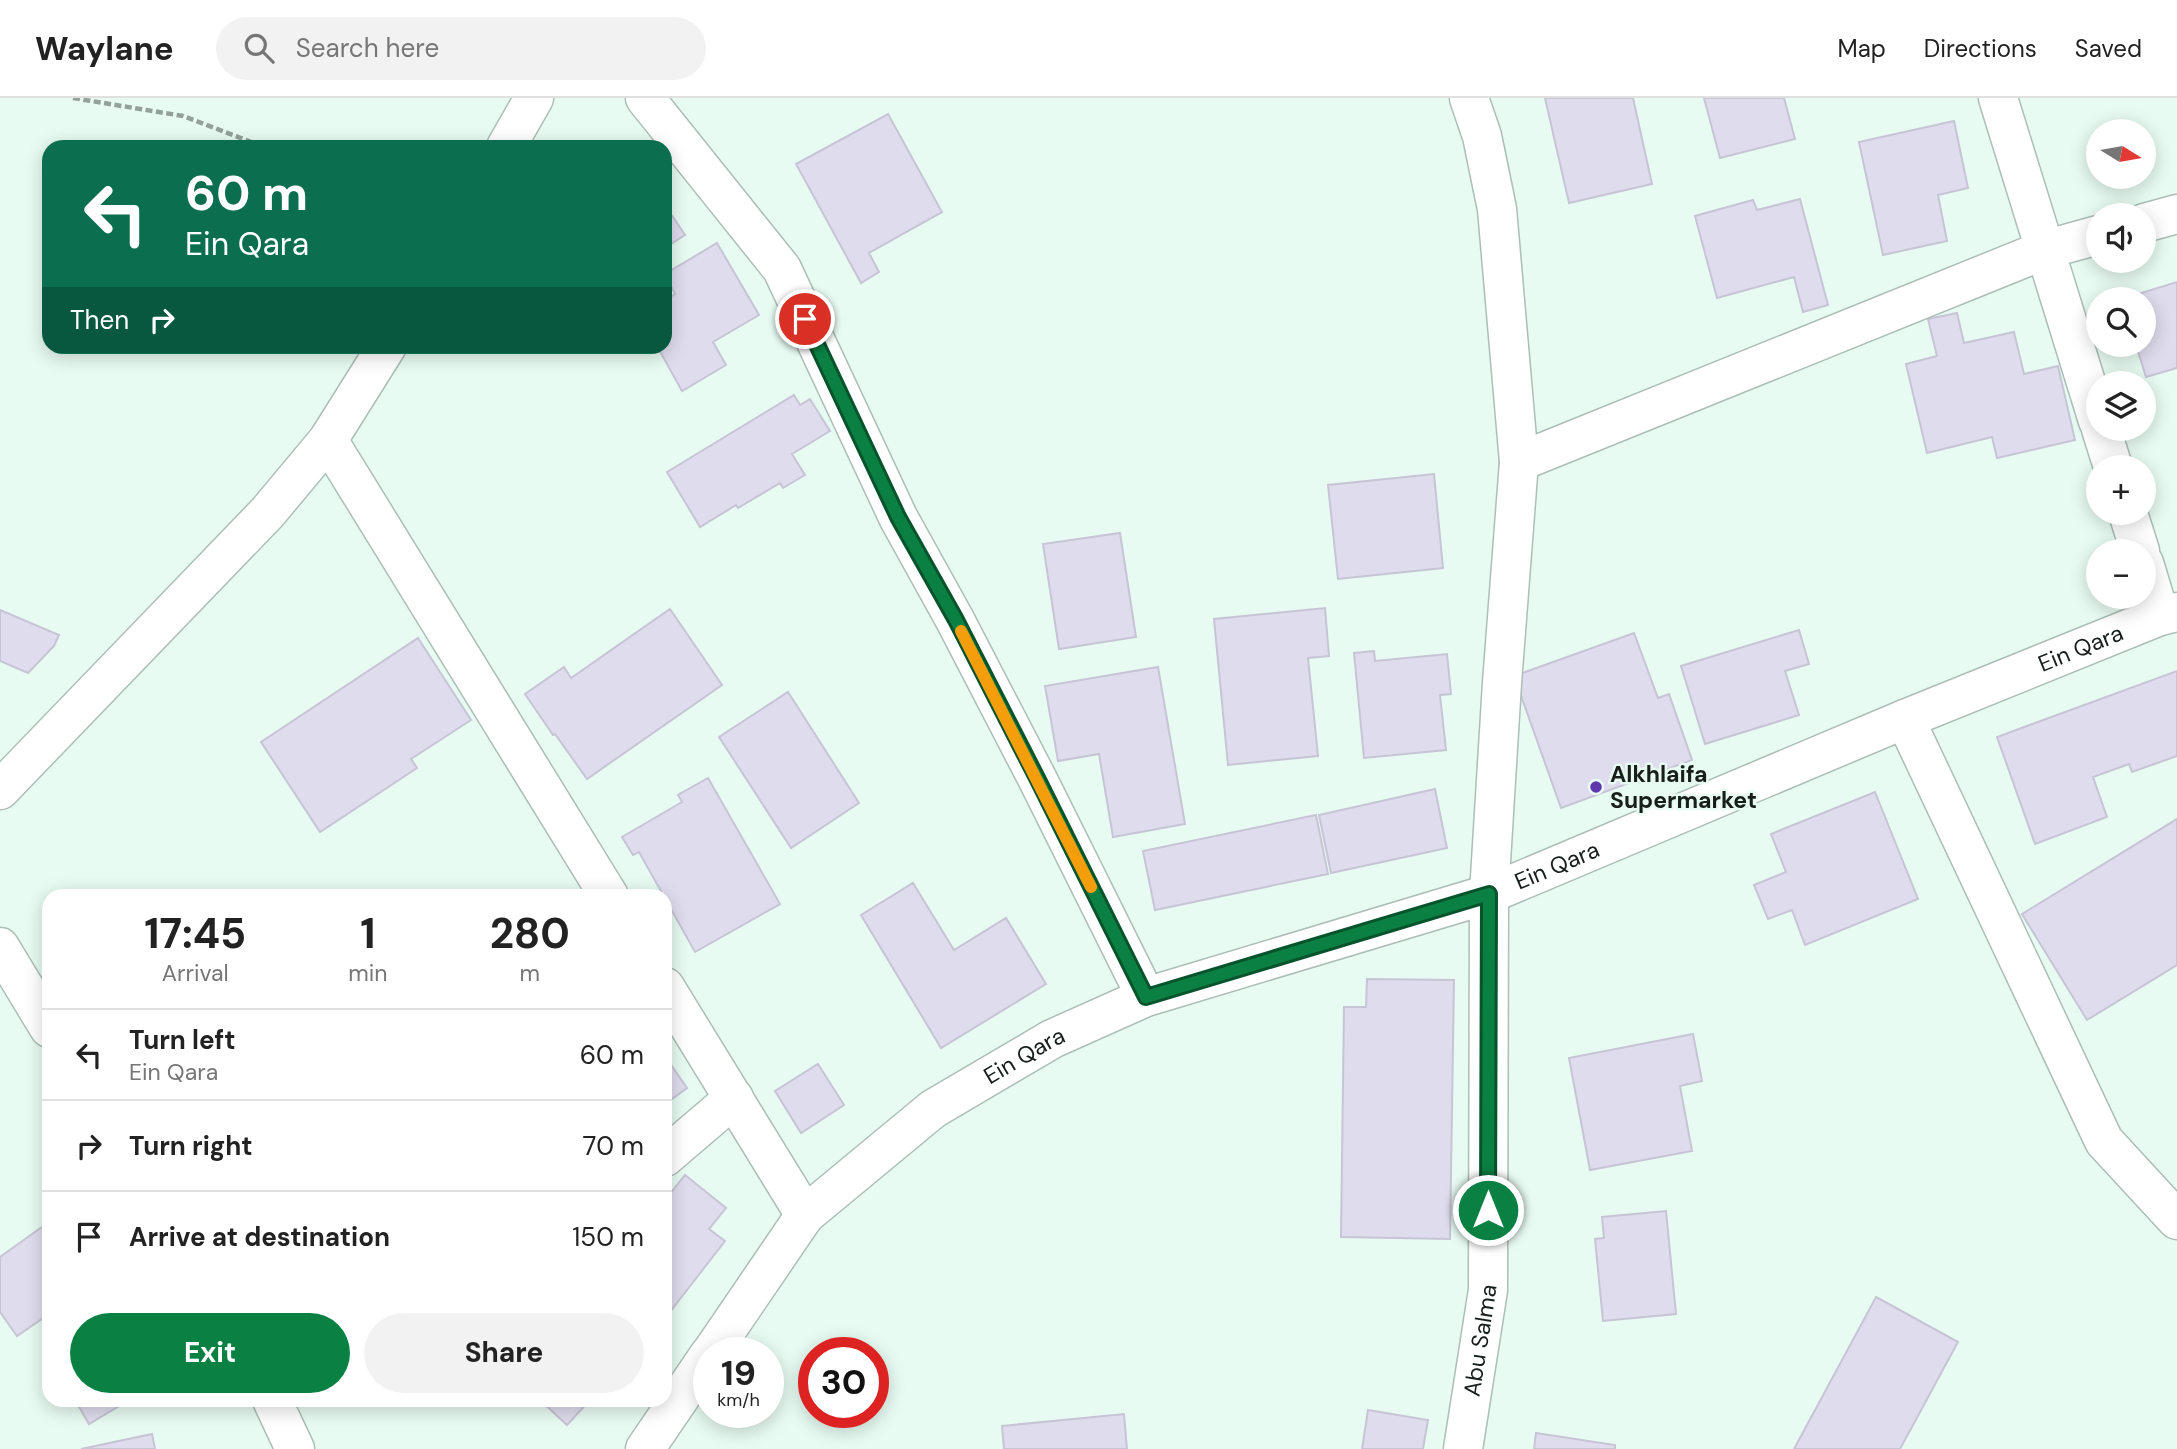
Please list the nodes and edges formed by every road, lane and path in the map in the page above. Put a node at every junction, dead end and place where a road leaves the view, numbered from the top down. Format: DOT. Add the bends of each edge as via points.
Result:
graph roads {
  1 [pos="73,98"];
  2 [pos="534,98"];
  3 [pos="645,98"];
  4 [pos="1469,98"];
  5 [pos="1998,98"];
  6 [pos="246,140"];
  7 [pos="510,140"];
  8 [pos="2177,214"];
  9 [pos="2156,220"];
  10 [pos="2086,238"];
  11 [pos="2044,250"];
  12 [pos="382,354"];
  13 [pos="2086,383"];
  14 [pos="328,440"];
  15 [pos="1520,462"];
  16 [pos="2156,588"];
  17 [pos="2169,614"];
  18 [pos="1905,719"];
  19 [pos="0,790"];
  20 [pos="605,889"];
  21 [pos="1489,894"];
  22 [pos="0,947"];
  23 [pos="1146,997"];
  24 [pos="672,998"];
  25 [pos="42,1016"];
  26 [pos="734,1098"];
  27 [pos="672,1151"];
  28 [pos="805,1215"];
  29 [pos="2177,1220"];
  30 [pos="722,1337"];
  31 [pos="693,1379"];
  32 [pos="275,1407"];
  33 [pos="295,1449"];
  34 [pos="645,1449"];
  35 [pos="1463,1449"];
  1 -- 6 [label="path" via="183,116"];
  2 -- 7 [label="street"];
  3 -- 23 [label="street" via="782,270 898,517 956,620"];
  4 -- 15 [label="street, Abu Salma" via="1497,209"];
  5 -- 11 [label="street"];
  8 -- 9 [label="street"];
  10 -- 11 [label="street"];
  11 -- 13 [label="street"];
  11 -- 15 [label="street"];
  12 -- 14 [label="street"];
  14 -- 19 [label="street" via="268,512"];
  14 -- 20 [label="street"];
  15 -- 21 [label="street, Abu Salma"];
  16 -- 17 [label="street"];
  17 -- 18 [label="street, Ein Qara"];
  18 -- 21 [label="street, Ein Qara"];
  18 -- 29 [label="street" via="2104,1141"];
  21 -- 23 [label="street, Ein Qara"];
  21 -- 35 [label="street, Abu Salma" via="1488,1290"];
  22 -- 25 [label="street"];
  23 -- 28 [label="street, Ein Qara" via="1052,1039 933,1109"];
  24 -- 26 [label="street"];
  26 -- 27 [label="street"];
  26 -- 28 [label="street"];
  28 -- 30 [label="street, Ein Qara"];
  31 -- 34 [label="street, Ein Qara"];
  32 -- 33 [label="street"];
}
